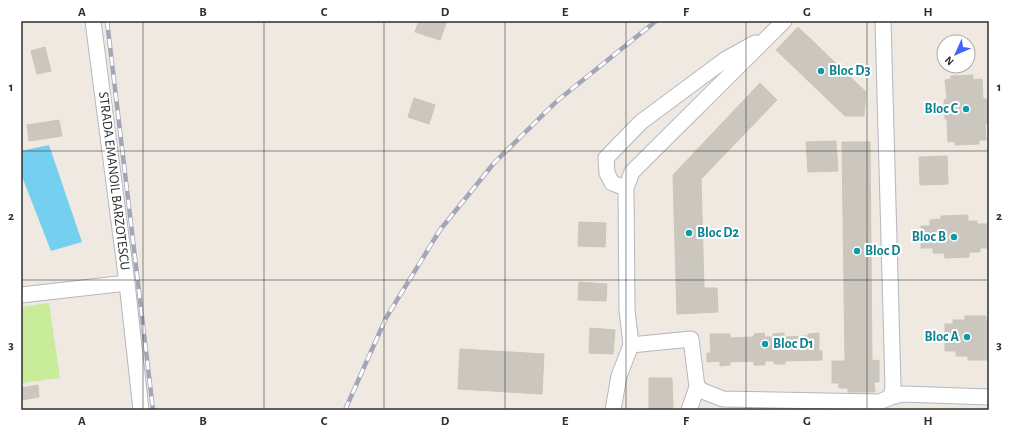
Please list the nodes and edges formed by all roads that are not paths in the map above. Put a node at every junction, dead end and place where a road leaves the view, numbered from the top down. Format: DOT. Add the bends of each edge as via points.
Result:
graph roads {
  1 [pos="93,21"];
  2 [pos="784,21"];
  3 [pos="883,21"];
  4 [pos="773,32"];
  5 [pos="626,188"];
  6 [pos="127,283"];
  7 [pos="21,295"];
  8 [pos="631,344"];
  9 [pos="697,387"];
  10 [pos="892,397"];
  11 [pos="989,397"];
  12 [pos="141,410"];
  13 [pos="613,410"];
  14 [pos="689,410"];
  1 -- 6 [label="street, STRADA EMANOIL BARZOTESCU"];
  2 -- 4 [label="street"];
  3 -- 10 [label="street"];
  4 -- 5 [label="street" via="632,172"];
  4 -- 5 [label="street" via="726,59 641,122 606,158 607,173 612,182"];
  5 -- 8 [label="street" via="627,310"];
  6 -- 7 [label="street, STRADA EMANOIL BARZOTESCU"];
  6 -- 12 [label="street"];
  8 -- 9 [label="street" via="691,339"];
  8 -- 13 [label="street" via="619,376"];
  9 -- 10 [label="street" via="723,399 879,402"];
  9 -- 14 [label="street"];
  10 -- 11 [label="street" via="903,394"];
}
